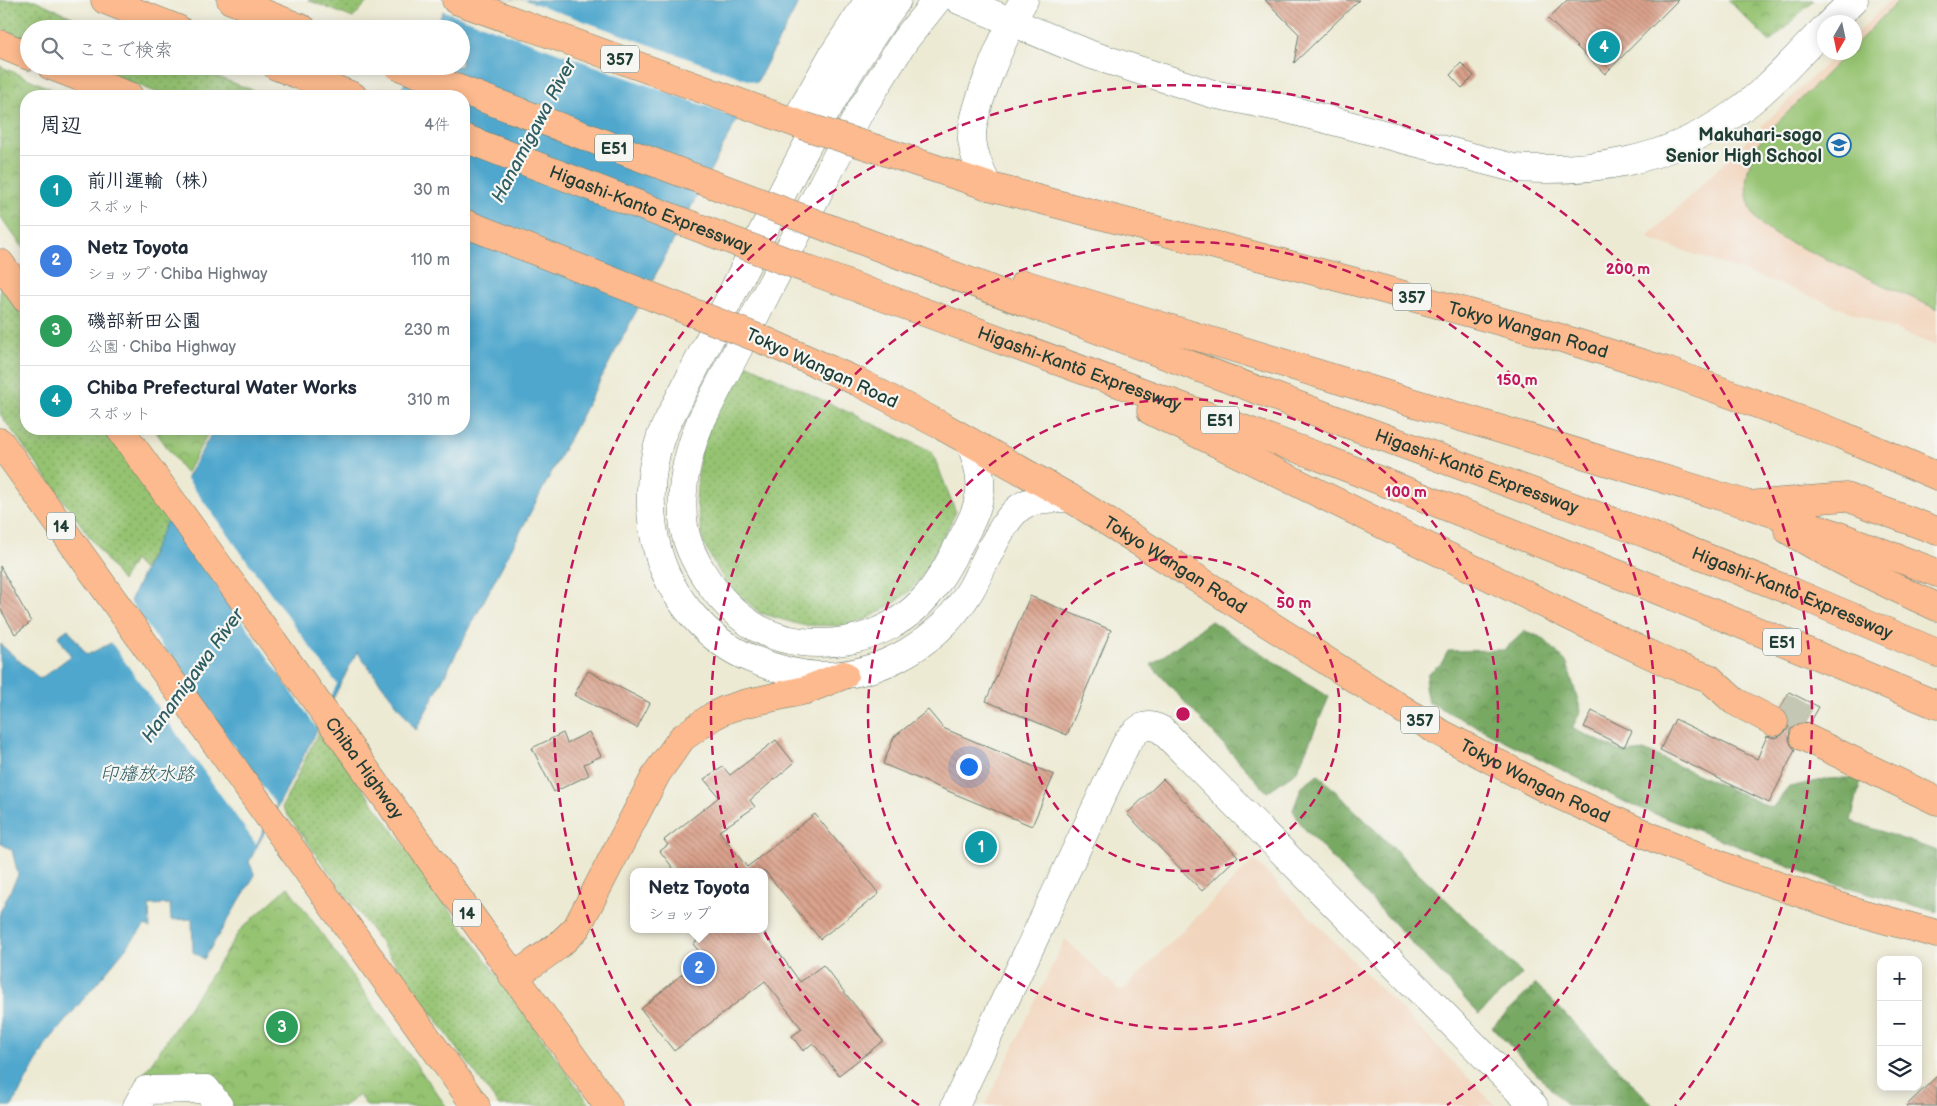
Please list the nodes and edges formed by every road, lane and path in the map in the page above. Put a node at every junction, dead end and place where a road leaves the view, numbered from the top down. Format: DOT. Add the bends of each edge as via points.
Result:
graph roads {
  1 [pos="105,0"];
  2 [pos="231,0"];
  3 [pos="456,0"];
  4 [pos="869,0"];
  5 [pos="897,0"];
  6 [pos="937,0"];
  7 [pos="960,0"];
  8 [pos="1854,0"];
  9 [pos="1014,7"];
  10 [pos="1838,15"];
  11 [pos="155,20"];
  12 [pos="281,20"];
  13 [pos="1817,36"];
  14 [pos="0,44"];
  15 [pos="20,52"];
  16 [pos="74,75"];
  17 [pos="299,75"];
  18 [pos="422,75"];
  19 [pos="113,90"];
  20 [pos="338,90"];
  21 [pos="462,90"];
  22 [pos="470,93"];
  23 [pos="794,122"];
  24 [pos="470,140"];
  25 [pos="988,186"];
  26 [pos="470,225"];
  27 [pos="899,254"];
  28 [pos="0,263"];
  29 [pos="809,270"];
  30 [pos="20,291"];
  31 [pos="1086,371"];
  32 [pos="124,435"];
  33 [pos="0,442"];
  34 [pos="970,442"];
  35 [pos="1937,476"];
  36 [pos="1070,498"];
  37 [pos="1746,504"];
  38 [pos="1937,531"];
  39 [pos="1829,532"];
  40 [pos="1937,554"];
  41 [pos="1937,573"];
  42 [pos="1937,586"];
  43 [pos="1937,607"];
  44 [pos="1937,652"];
  45 [pos="844,674"];
  46 [pos="1937,706"];
  47 [pos="1778,714"];
  48 [pos="1807,729"];
  49 [pos="1934,800"];
  50 [pos="1937,934"];
  51 [pos="513,977"];
  52 [pos="137,1106"];
  53 [pos="219,1106"];
  54 [pos="476,1106"];
  55 [pos="608,1106"];
  56 [pos="955,1106"];
  57 [pos="1534,1106"];
  1 -- 11 [label="highway"];
  2 -- 12 [label="highway"];
  3 -- 23 [label="highway, Tokyo Wangan Road / 357"];
  4 -- 23 [label="street"];
  5 -- 45 [label="street" via="837,94 790,179 678,399 661,436 652,474 652,516 659,553 686,608 705,628 738,652 780,669 820,676"];
  6 -- 34 [label="street" via="905,40 859,113 700,423 687,468 683,505 684,528 697,566 730,607 770,633 799,641 826,643 878,631 898,620 926,597 947,567 972,518 980,490 980,476"];
  7 -- 9 [label="street"];
  8 -- 10 [label="street"];
  9 -- 13 [label="street" via="1283,108 1514,168 1580,169 1614,165 1674,147 1732,116"];
  9 -- 25 [label="street" via="977,109 972,138 977,166"];
  14 -- 15 [label="highway"];
  16 -- 19 [label="highway"];
  17 -- 20 [label="highway"];
  18 -- 21 [label="highway, Higashi-Kantō Expressway / E51, bridge"];
  22 -- 27 [label="highway, Higashi-Kantō Expressway / E51, bridge"];
  23 -- 25 [label="highway, Tokyo Wangan Road / 357, bridge"];
  24 -- 29 [label="highway, Higashi-Kanto Expressway / E51, bridge"];
  25 -- 35 [label="highway, Tokyo Wangan Road / 357" via="1562,338 1664,370 1830,430"];
  26 -- 34 [label="highway, Tokyo Wangan Road / 357, bridge" via="768,342 858,382"];
  27 -- 37 [label="highway" via="948,260"];
  27 -- 44 [label="highway, Higashi-Kantō Expressway / E51" via="1647,534"];
  28 -- 30 [label="highway"];
  29 -- 31 [label="highway, Higashi-Kantō Expressway / E51"];
  31 -- 46 [label="highway, E51" via="1628,578"];
  31 -- 47 [label="highway" via="1113,392 1296,484 1600,631 1709,678 1734,700"];
  32 -- 51 [label="highway, Chiba Highway / 14"];
  33 -- 54 [label="highway, 14"];
  34 -- 36 [label="highway, Tokyo Wangan Road / 357"];
  36 -- 45 [label="street" via="1042,499 1019,508 1004,528 963,603 941,629 892,661"];
  36 -- 50 [label="highway, Tokyo Wangan Road / 357" via="1437,731 1550,791 1738,872 1850,910"];
  37 -- 38 [label="highway" via="1846,497"];
  37 -- 39 [label="highway"];
  37 -- 40 [label="highway" via="1837,516"];
  37 -- 43 [label="highway" via="1819,550"];
  39 -- 41 [label="highway"];
  39 -- 42 [label="highway" via="1886,565"];
  45 -- 51 [label="highway" via="806,690 728,709 682,738 657,774 577,927 554,949"];
  48 -- 49 [label="highway"];
  51 -- 55 [label="highway, Chiba Highway / 14"];
  52 -- 53 [label="street" via="146,1090 206,1089"];
  56 -- 57 [label="street" via="1127,742 1134,732 1153,725 1162,730"];
}
